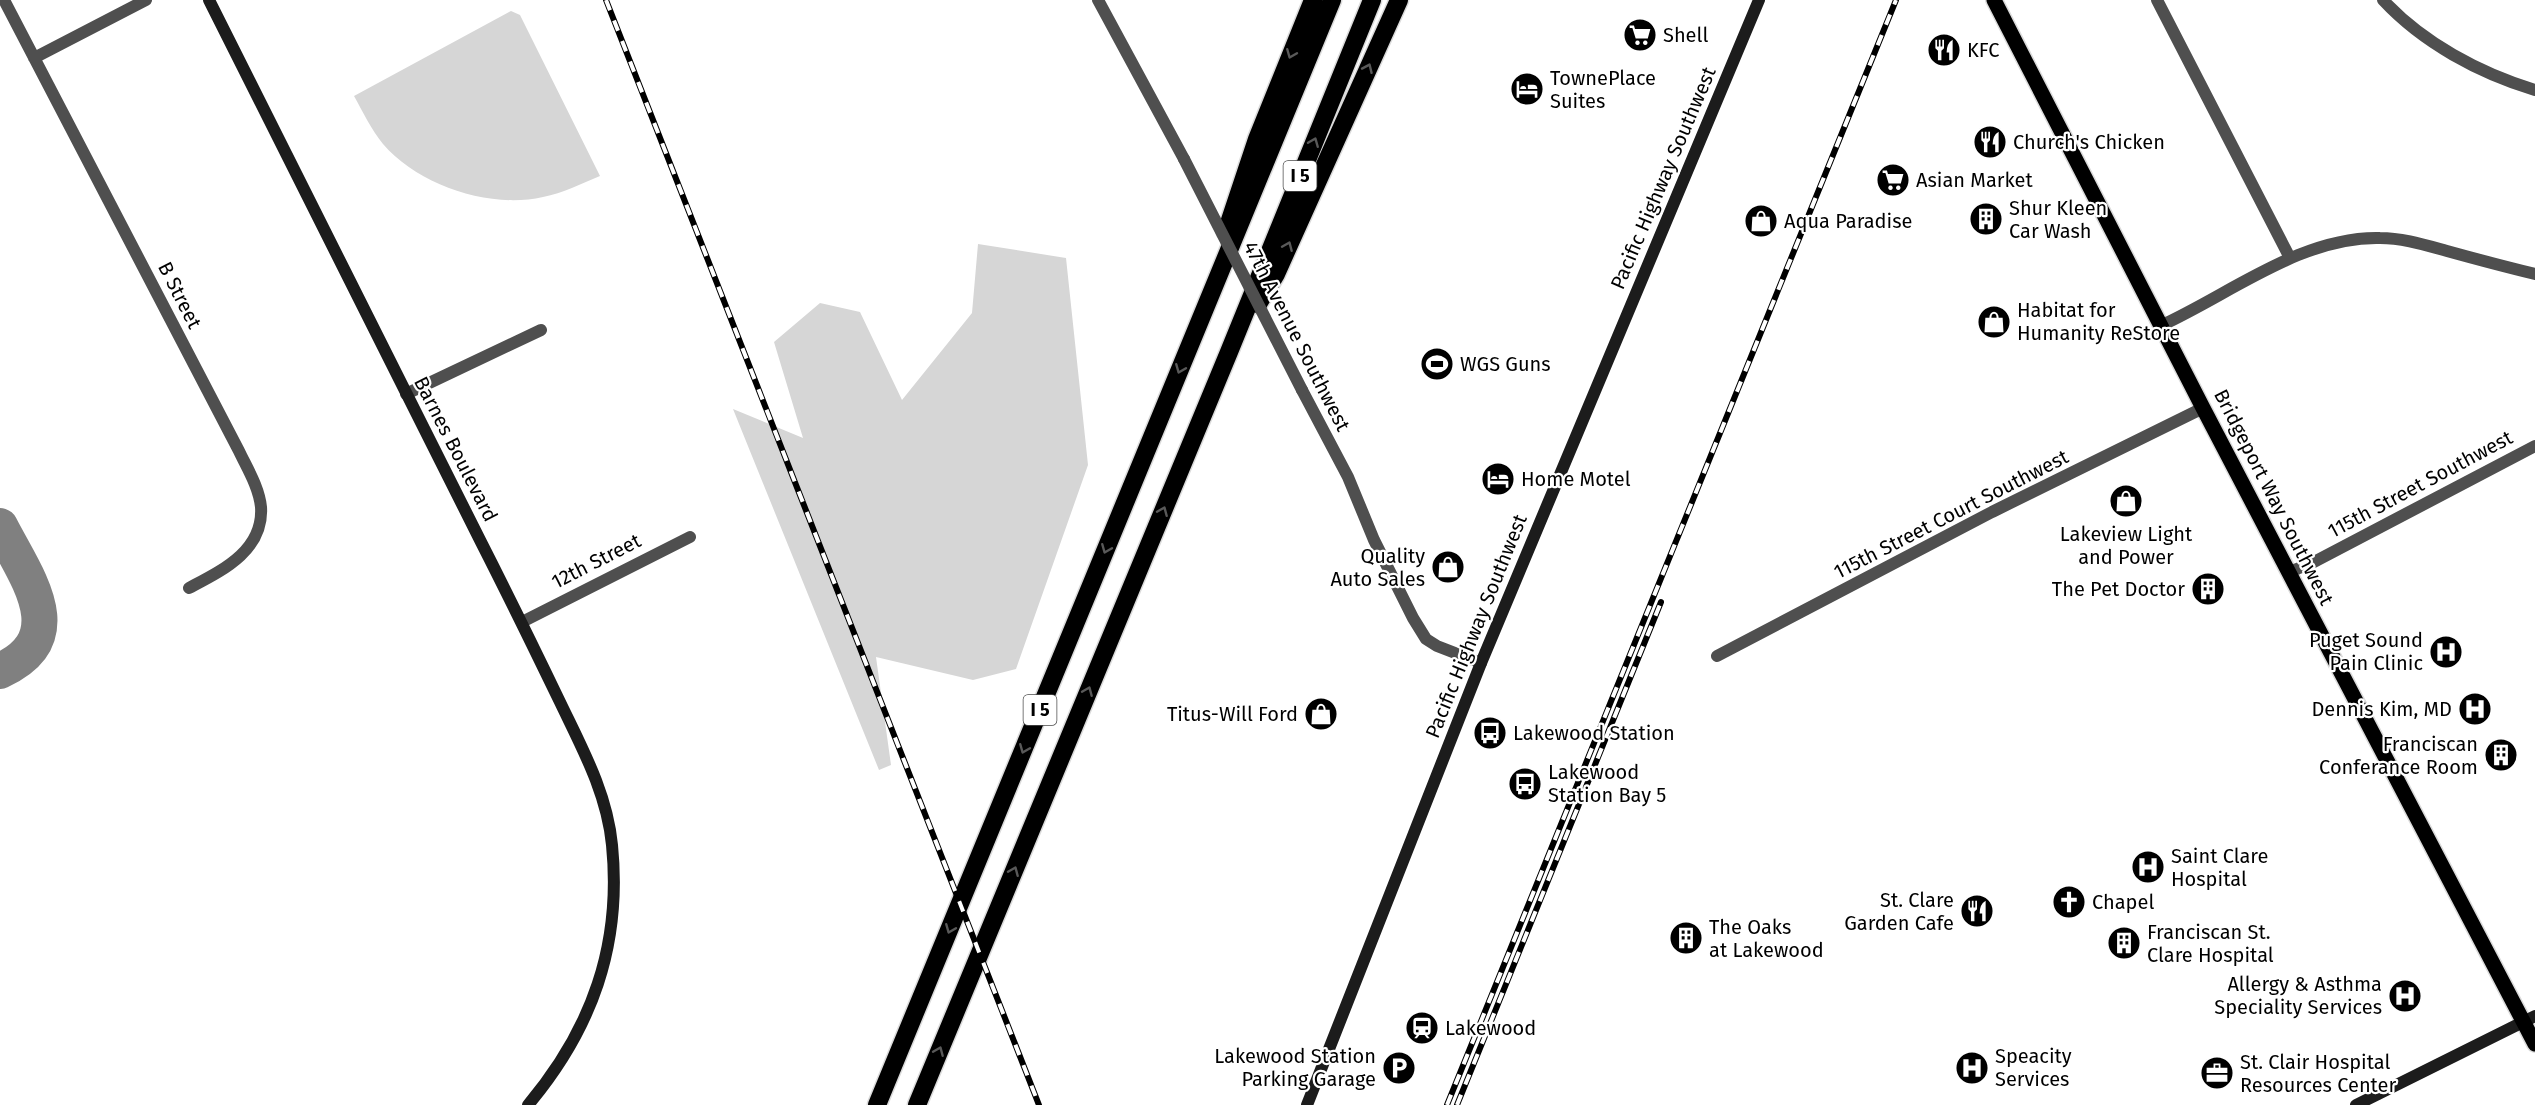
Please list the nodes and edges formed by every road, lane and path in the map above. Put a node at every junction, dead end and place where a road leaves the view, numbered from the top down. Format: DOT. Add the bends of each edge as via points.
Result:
graph roads {
  1 [pos="4,0"];
  2 [pos="146,0"];
  3 [pos="1098,0"];
  4 [pos="1313,0"];
  5 [pos="1332,0"];
  6 [pos="1372,0"];
  7 [pos="1399,0"];
  8 [pos="1759,0"];
  9 [pos="1994,0"];
  10 [pos="2157,0"];
  11 [pos="2383,0"];
  12 [pos="211,1"];
  13 [pos="34,58"];
  14 [pos="2535,90"];
  15 [pos="2290,258"];
  16 [pos="2535,274"];
  17 [pos="1202,315"];
  18 [pos="2162,325"];
  19 [pos="541,330"];
  20 [pos="1229,352"];
  21 [pos="406,394"];
  22 [pos="2203,408"];
  23 [pos="2535,446"];
  24 [pos="690,537"];
  25 [pos="2289,572"];
  26 [pos="189,588"];
  27 [pos="522,622"];
  28 [pos="1717,656"];
  29 [pos="1481,663"];
  30 [pos="2529,1019"];
  31 [pos="2535,1044"];
  32 [pos="528,1105"];
  33 [pos="877,1105"];
  34 [pos="917,1105"];
  35 [pos="1307,1105"];
  36 [pos="2356,1105"];
  1 -- 13 [label="street, B Street"];
  2 -- 13 [label="street"];
  3 -- 29 [label="street, 47th Avenue Southwest, bridge" via="1348,477 1374,540 1417,625 1426,639 1437,646"];
  4 -- 17 [label="highway, one-way" via="1234,201"];
  5 -- 17 [label="highway, I 5"];
  20 -- 6 [label="highway, I 5, one-way"];
  20 -- 7 [label="highway, one-way" via="1276,274"];
  8 -- 29 [label="street, Pacific Highway Southwest"];
  9 -- 18 [label="main road, Bridgeport Way Southwest"];
  10 -- 15 [label="street"];
  11 -- 14 [label="street" via="2416,30 2469,65"];
  12 -- 21 [label="street, Barnes Boulevard"];
  13 -- 26 [label="street, B Street" via="257,492 261,508 254,537 246,550 231,565"];
  15 -- 16 [label="street" via="2325,245 2378,238 2403,240"];
  15 -- 18 [label="street"];
  17 -- 33 [label="highway, I 5, one-way"];
  18 -- 22 [label="main road, Bridgeport Way Southwest"];
  19 -- 21 [label="street"];
  34 -- 20 [label="highway, I 5, one-way"];
  21 -- 27 [label="street, Barnes Boulevard"];
  22 -- 25 [label="main road, Bridgeport Way Southwest"];
  22 -- 28 [label="street, 115th Street Court Southwest" via="1992,512"];
  23 -- 25 [label="street, 115th Street Southwest"];
  24 -- 27 [label="street, 12th Street"];
  25 -- 30 [label="main road, Bridgeport Way Southwest"];
  27 -- 32 [label="street, Barnes Boulevard" via="604,801 612,845 614,895 612,932 593,997 576,1036"];
  29 -- 35 [label="street, Pacific Highway Southwest"];
  30 -- 31 [label="main road, Bridgeport Way Southwest"];
  30 -- 36 [label="street"];
}
